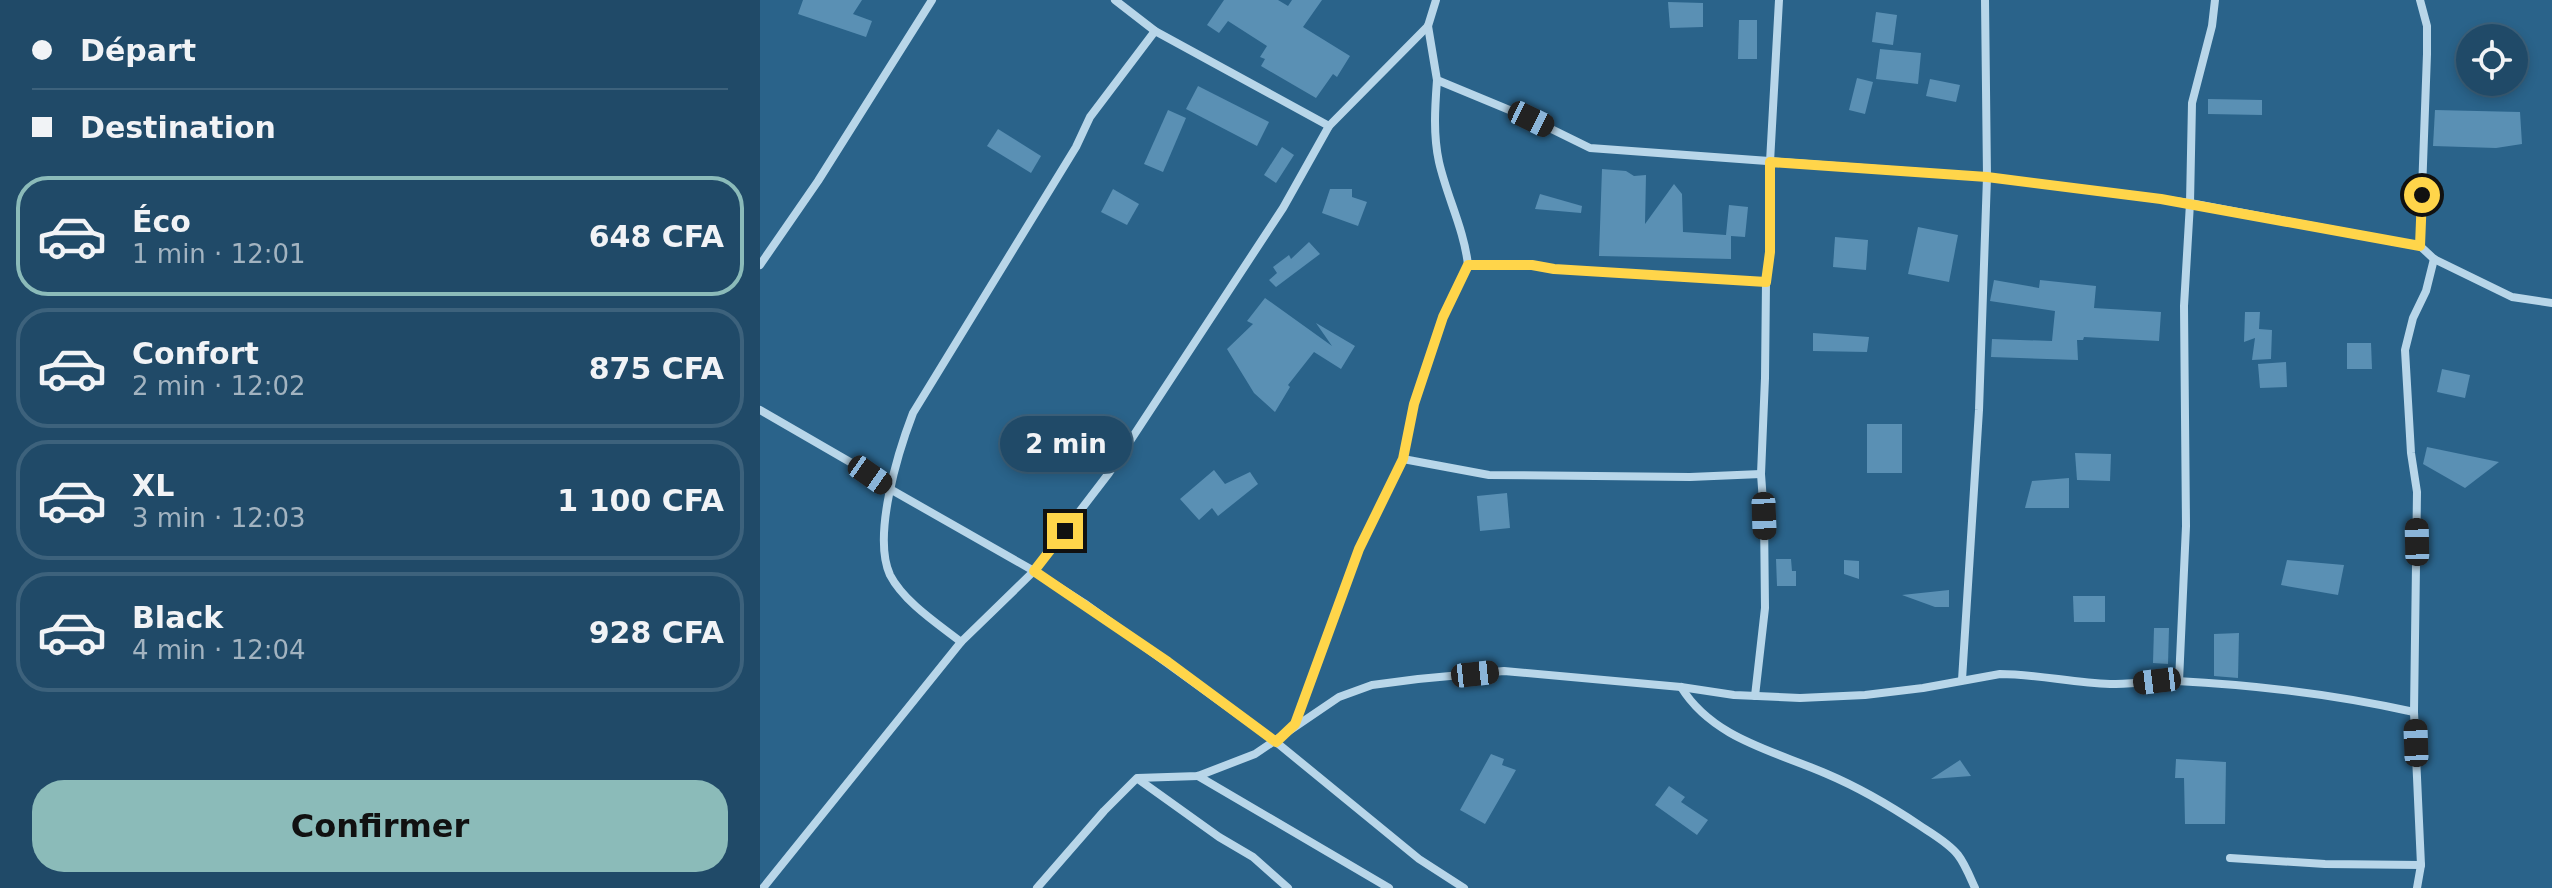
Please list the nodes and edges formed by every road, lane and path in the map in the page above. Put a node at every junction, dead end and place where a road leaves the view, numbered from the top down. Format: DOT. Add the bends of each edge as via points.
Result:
graph roads {
  1 [pos="932,0"];
  2 [pos="1115,0"];
  3 [pos="1436,0"];
  4 [pos="1779,0"];
  5 [pos="1985,0"];
  6 [pos="2215,0"];
  7 [pos="2420,0"];
  8 [pos="1428,26"];
  9 [pos="1155,31"];
  10 [pos="1437,80"];
  11 [pos="1329,126"];
  12 [pos="1770,162"];
  13 [pos="1987,177"];
  14 [pos="2190,203"];
  15 [pos="2420,246"];
  16 [pos="2434,259"];
  17 [pos="760,265"];
  18 [pos="1468,265"];
  19 [pos="1766,282"];
  20 [pos="2552,303"];
  21 [pos="760,410"];
  22 [pos="1403,459"];
  23 [pos="1761,474"];
  24 [pos="890,489"];
  25 [pos="1034,571"];
  26 [pos="961,642"];
  27 [pos="1962,680"];
  28 [pos="2179,681"];
  29 [pos="1681,687"];
  30 [pos="1755,696"];
  31 [pos="2414,712"];
  32 [pos="1295,724"];
  33 [pos="1276,742"];
  34 [pos="1198,776"];
  35 [pos="1137,778"];
  36 [pos="2230,858"];
  37 [pos="2421,865"];
  38 [pos="763,888"];
  39 [pos="1037,888"];
  40 [pos="1288,888"];
  41 [pos="1389,888"];
  42 [pos="1464,888"];
  43 [pos="1975,888"];
  44 [pos="2417,888"];
  1 -- 17 [label="street"];
  2 -- 9 [label="street"];
  3 -- 8 [label="street"];
  4 -- 12 [label="street"];
  5 -- 13 [label="street"];
  6 -- 14 [label="street" via="2192,103"];
  7 -- 15 [label="street" via="2427,26"];
  8 -- 10 [label="street"];
  8 -- 11 [label="street"];
  9 -- 11 [label="street"];
  9 -- 24 [label="street" via="1090,117 913,413"];
  10 -- 12 [label="street" via="1590,148"];
  10 -- 18 [label="street" via="1439,160"];
  11 -- 25 [label="street" via="1283,208 1109,473"];
  12 -- 13 [label="street"];
  12 -- 19 [label="street"];
  13 -- 14 [label="street"];
  13 -- 27 [label="street"];
  14 -- 15 [label="street"];
  14 -- 28 [label="street"];
  15 -- 16 [label="street"];
  16 -- 20 [label="street" via="2512,297"];
  16 -- 31 [label="street" via="2405,350 2417,492"];
  18 -- 19 [label="street"];
  18 -- 22 [label="street" via="1443,317 1414,404"];
  19 -- 23 [label="street"];
  21 -- 24 [label="street"];
  22 -- 23 [label="street" via="1489,475"];
  22 -- 32 [label="street" via="1359,549"];
  23 -- 30 [label="street" via="1765,608"];
  24 -- 25 [label="street"];
  24 -- 26 [label="street" via="884,559 892,578"];
  25 -- 26 [label="street"];
  25 -- 33 [label="street"];
  26 -- 38 [label="street"];
  27 -- 28 [label="street" via="2019,674 2111,684"];
  27 -- 30 [label="street" via="1865,695"];
  28 -- 31 [label="street"];
  29 -- 30 [label="street"];
  29 -- 32 [label="street" via="1504,671 1372,685 1339,697"];
  29 -- 43 [label="street" via="1692,705 1724,729 1883,800 1957,854"];
  31 -- 37 [label="street"];
  32 -- 33 [label="street"];
  33 -- 34 [label="street"];
  33 -- 42 [label="street" via="1419,859"];
  34 -- 35 [label="street"];
  34 -- 41 [label="street"];
  35 -- 39 [label="street"];
  35 -- 40 [label="street" via="1253,857"];
  36 -- 37 [label="street"];
  37 -- 44 [label="street"];
}
